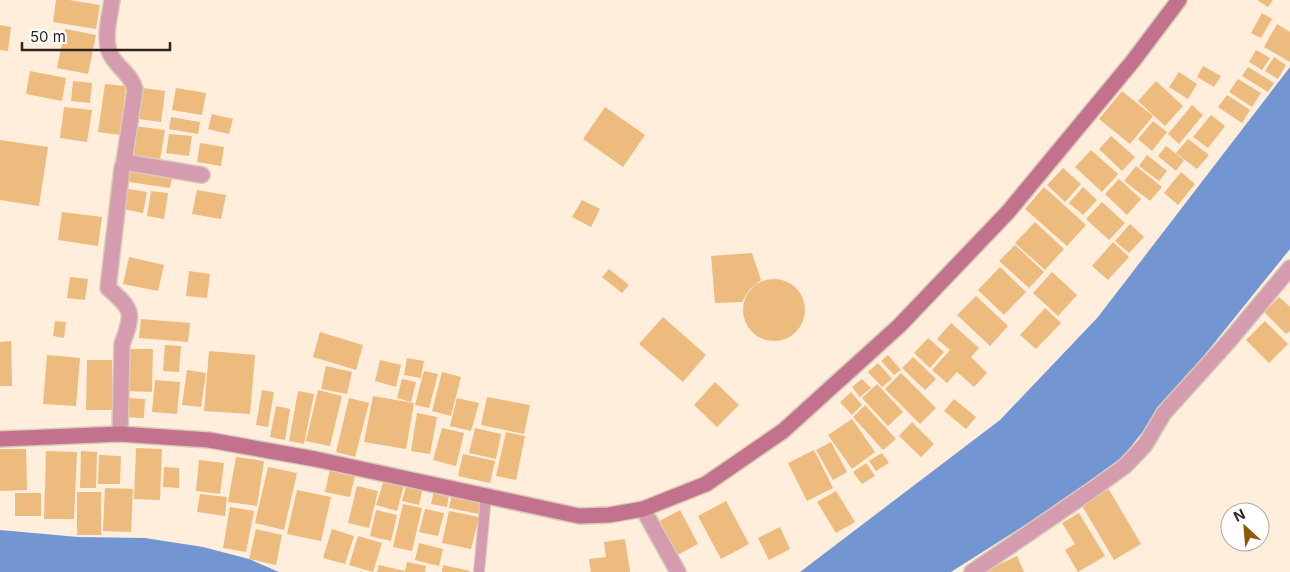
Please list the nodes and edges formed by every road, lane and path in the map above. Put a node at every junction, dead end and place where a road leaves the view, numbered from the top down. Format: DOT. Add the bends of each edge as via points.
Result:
graph roads {
  1 [pos="112,0"];
  2 [pos="1179,0"];
  3 [pos="124,162"];
  4 [pos="202,175"];
  5 [pos="1290,268"];
  6 [pos="120,434"];
  7 [pos="0,439"];
  8 [pos="486,496"];
  9 [pos="643,509"];
  10 [pos="479,572"];
  11 [pos="678,572"];
  12 [pos="972,572"];
  1 -- 3 [label="street" via="107,38 109,52 133,80 135,90"];
  2 -- 9 [label="main road" via="1008,212 899,326 783,431 706,484"];
  3 -- 4 [label="street"];
  3 -- 6 [label="street" via="108,288 128,306 129,314 122,344"];
  5 -- 12 [label="street" via="1164,413 1145,445 1125,466"];
  6 -- 7 [label="main road"];
  6 -- 8 [label="main road" via="209,440 316,459"];
  8 -- 9 [label="main road" via="579,516"];
  8 -- 10 [label="lane"];
  9 -- 11 [label="street"];
}
